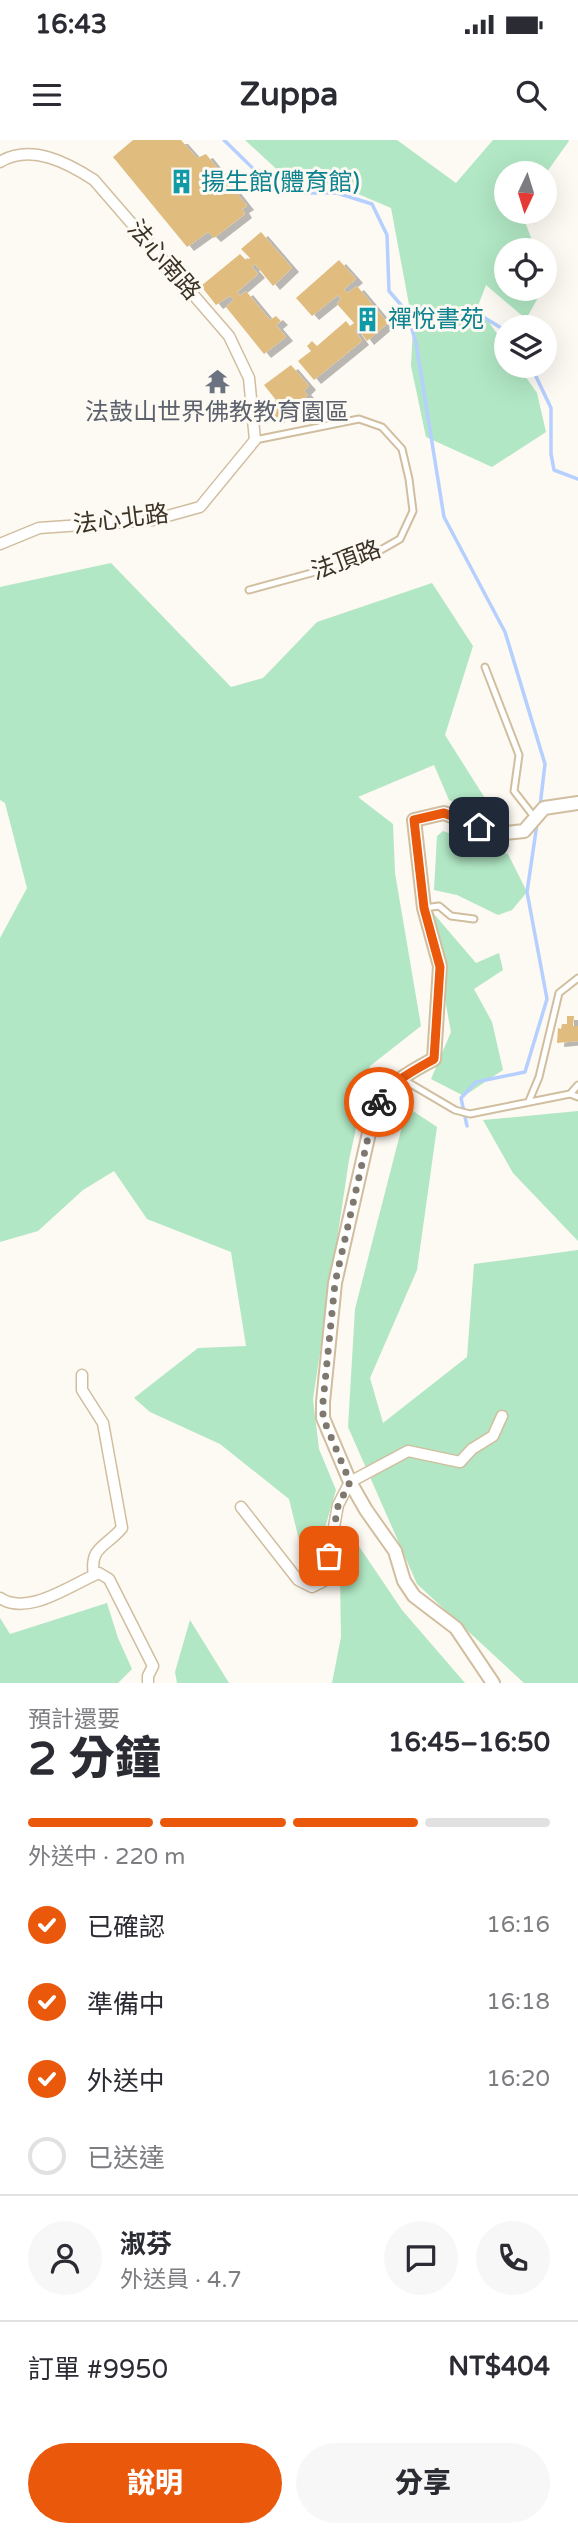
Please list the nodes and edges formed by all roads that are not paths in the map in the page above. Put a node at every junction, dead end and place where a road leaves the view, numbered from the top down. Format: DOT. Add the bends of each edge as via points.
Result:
graph roads {
  1 [pos="0,162"];
  2 [pos="255,440"];
  3 [pos="0,544"];
  4 [pos="249,590"];
  5 [pos="485,667"];
  6 [pos="578,803"];
  7 [pos="535,818"];
  8 [pos="424,908"];
  9 [pos="474,919"];
  10 [pos="578,978"];
  11 [pos="401,1078"];
  12 [pos="578,1086"];
  13 [pos="570,1094"];
  14 [pos="578,1097"];
  15 [pos="529,1101"];
  16 [pos="82,1375"];
  17 [pos="502,1416"];
  18 [pos="350,1482"];
  19 [pos="241,1507"];
  20 [pos="94,1575"];
  21 [pos="0,1598"];
  22 [pos="145,1681"];
  23 [pos="493,1683"];
  1 -- 2 [label="street, 法心南路" via="36,154 66,162 94,180 229,337 249,379"];
  2 -- 3 [label="street, 法心北路" via="200,507 153,520 39,528"];
  2 -- 4 [label="lane, 法頂路" via="359,419 382,426 402,449 413,511 400,539 379,551"];
  5 -- 7 [label="lane" via="519,755 514,791"];
  6 -- 7 [label="street" via="544,808"];
  7 -- 8 [label="street" via="524,831 497,834 444,813 414,820"];
  8 -- 9 [label="lane" via="439,906 451,916"];
  8 -- 11 [label="street" via="440,967 434,1059"];
  10 -- 15 [label="lane" via="559,993"];
  11 -- 15 [label="lane" via="470,1114"];
  11 -- 18 [label="street" via="387,1089 374,1111 335,1283 323,1418"];
  12 -- 13 [label="lane"];
  13 -- 14 [label="lane"];
  13 -- 15 [label="lane"];
  16 -- 20 [label="street" via="82,1391 103,1423 122,1528 97,1550 92,1561"];
  17 -- 18 [label="street" via="493,1436 460,1462 408,1451"];
  18 -- 19 [label="street" via="338,1506 324,1581 312,1587 298,1580"];
  18 -- 23 [label="street" via="395,1551 414,1597 456,1628"];
  20 -- 21 [label="street" via="35,1602 9,1604"];
  20 -- 22 [label="street" via="108,1579 153,1666"];
}
